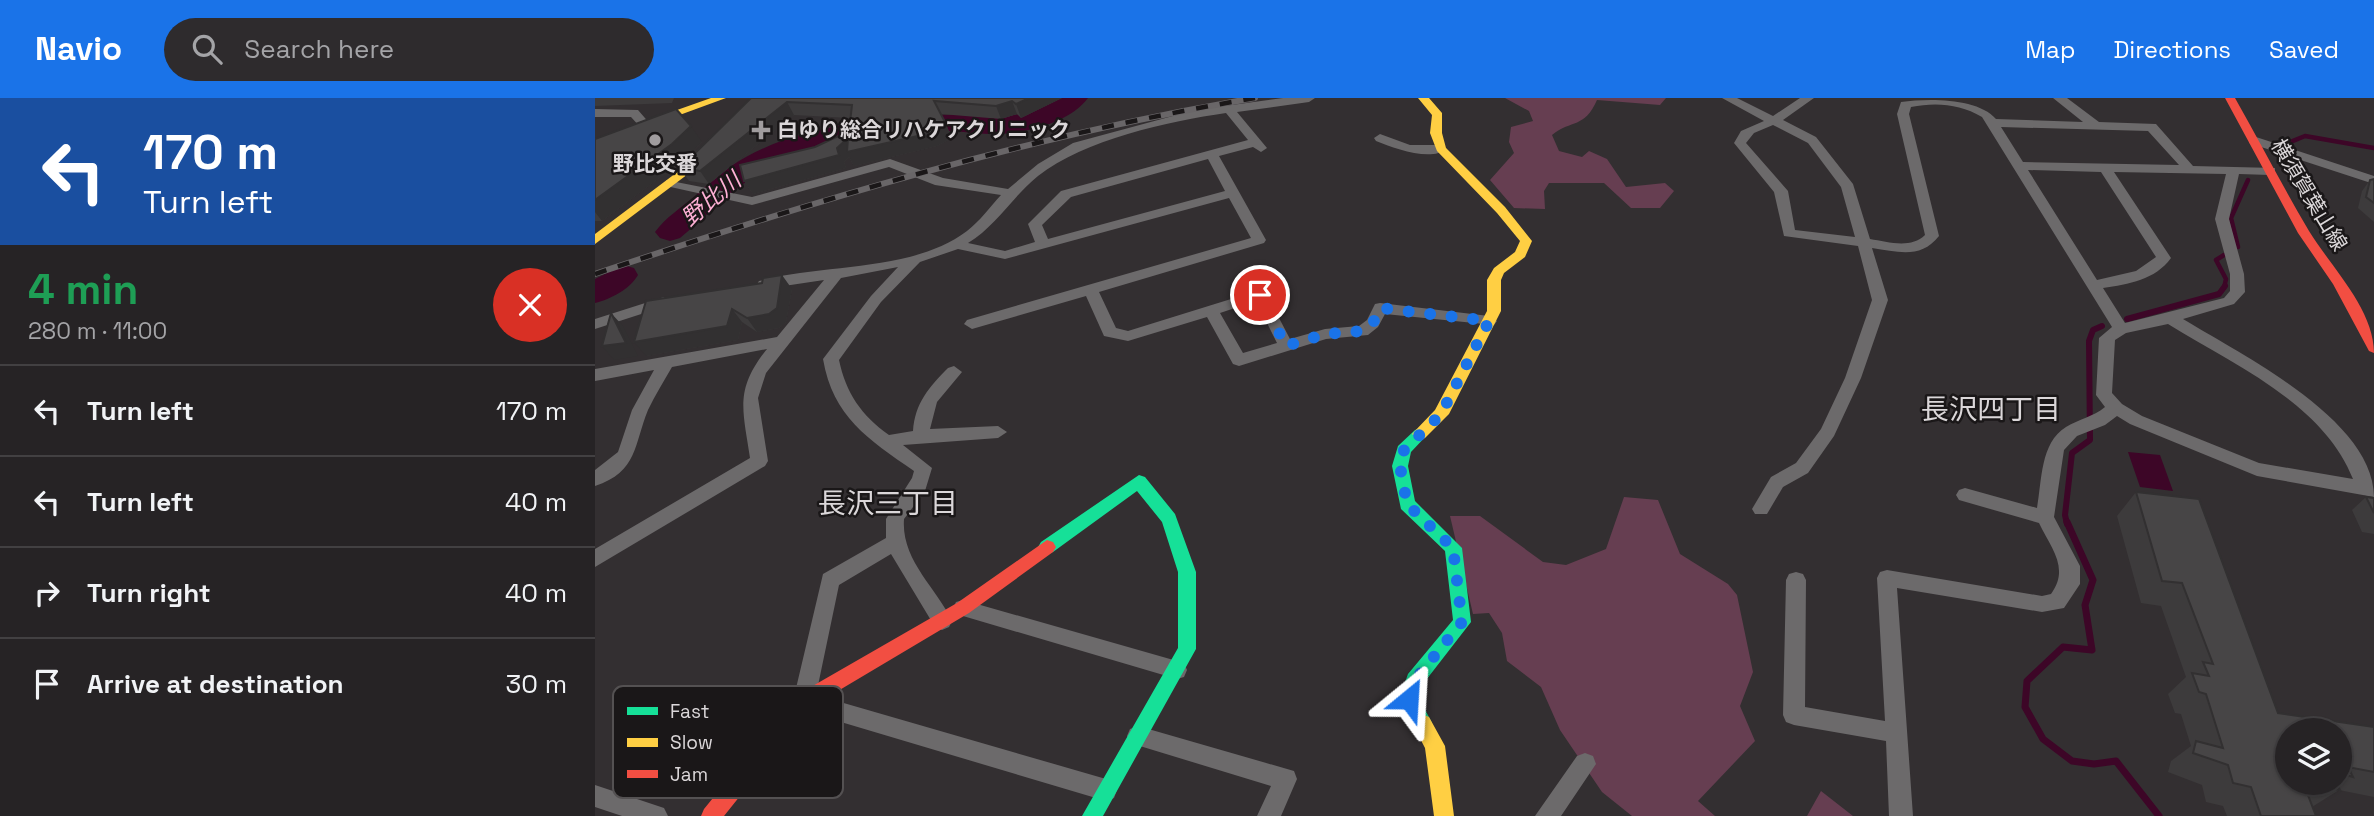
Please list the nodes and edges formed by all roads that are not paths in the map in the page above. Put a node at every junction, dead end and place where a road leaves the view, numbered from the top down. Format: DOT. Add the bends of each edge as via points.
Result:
graph roads {
  1 [pos="721,98"];
  2 [pos="761,98"];
  3 [pos="1309,98"];
  4 [pos="1423,98"];
  5 [pos="1728,98"];
  6 [pos="1808,98"];
  7 [pos="2059,98"];
  8 [pos="2231,98"];
  9 [pos="1229,108"];
  10 [pos="595,113"];
  11 [pos="1772,122"];
  12 [pos="1993,123"];
  13 [pos="645,125"];
  14 [pos="2097,126"];
  15 [pos="1380,138"];
  16 [pos="2253,140"];
  17 [pos="595,143"];
  18 [pos="1441,149"];
  19 [pos="1212,155"];
  20 [pos="2021,166"];
  21 [pos="2106,169"];
  22 [pos="2190,170"];
  23 [pos="2233,171"];
  24 [pos="2270,171"];
  25 [pos="2374,180"];
  26 [pos="671,183"];
  27 [pos="1011,192"];
  28 [pos="1233,193"];
  29 [pos="595,226"];
  30 [pos="616,226"];
  31 [pos="595,240"];
  32 [pos="1864,243"];
  33 [pos="955,244"];
  34 [pos="1043,245"];
  35 [pos="916,258"];
  36 [pos="839,271"];
  37 [pos="2094,285"];
  38 [pos="744,287"];
  39 [pos="1090,289"];
  40 [pos="684,298"];
  41 [pos="1211,310"];
  42 [pos="2170,318"];
  43 [pos="1489,321"];
  44 [pos="595,324"];
  45 [pos="972,324"];
  46 [pos="2121,329"];
  47 [pos="782,341"];
  48 [pos="1286,346"];
  49 [pos="2374,348"];
  50 [pos="666,363"];
  51 [pos="954,372"];
  52 [pos="595,375"];
  53 [pos="2116,408"];
  54 [pos="998,432"];
  55 [pos="921,436"];
  56 [pos="887,442"];
  57 [pos="595,479"];
  58 [pos="2370,489"];
  59 [pos="1965,495"];
  60 [pos="1761,509"];
  61 [pos="2045,517"];
  62 [pos="894,543"];
  63 [pos="595,559"];
  64 [pos="1796,580"];
  65 [pos="963,608"];
  66 [pos="942,621"];
  67 [pos="1177,670"];
  68 [pos="807,686"];
  69 [pos="830,686"];
  70 [pos="843,712"];
  71 [pos="1896,733"];
  72 [pos="1138,736"];
  73 [pos="1585,764"];
  74 [pos="1106,790"];
  75 [pos="595,796"];
  76 [pos="726,798"];
  77 [pos="656,816"];
  78 [pos="711,816"];
  79 [pos="1091,816"];
  80 [pos="1269,816"];
  81 [pos="1444,816"];
  82 [pos="1547,816"];
  83 [pos="1901,816"];
  1 -- 13 [label="main road"];
  2 -- 26 [label="main road"];
  3 -- 9 [label="street"];
  4 -- 18 [label="main road" via="1438,115 1436,133"];
  5 -- 11 [label="street"];
  6 -- 11 [label="street"];
  7 -- 14 [label="street"];
  8 -- 16 [label="main road, 横須賀葉山線"];
  9 -- 19 [label="street" via="1259,145"];
  9 -- 27 [label="street" via="1077,146"];
  10 -- 13 [label="street" via="634,113"];
  11 -- 32 [label="street" via="1812,140 1848,187"];
  11 -- 32 [label="street" via="1751,129 1739,143 1781,191 1789,233"];
  12 -- 14 [label="street"];
  12 -- 20 [label="street"];
  12 -- 32 [label="street" via="1976,107 1957,101 1916,100 1906,105 1903,114 1909,146 1931,236 1922,246 1905,248"];
  13 -- 17 [label="main road"];
  14 -- 22 [label="street" via="2152,127"];
  15 -- 18 [label="street" via="1408,149"];
  16 -- 24 [label="main road, 横須賀葉山線"];
  16 -- 25 [label="street"];
  18 -- 43 [label="main road" via="1526,241 1520,254 1494,280 1494,311"];
  19 -- 28 [label="street"];
  19 -- 34 [label="street" via="1066,194 1035,224"];
  20 -- 21 [label="street"];
  20 -- 37 [label="street"];
  21 -- 22 [label="street"];
  21 -- 37 [label="street" via="2164,258 2157,268"];
  22 -- 23 [label="street"];
  23 -- 24 [label="street"];
  23 -- 42 [label="street" via="2222,219 2238,292 2219,305"];
  24 -- 49 [label="main road, 横須賀葉山線"];
  26 -- 27 [label="street" via="752,201 890,163 940,182"];
  26 -- 30 [label="main road"];
  27 -- 33 [label="street" via="993,215"];
  28 -- 34 [label="street"];
  28 -- 39 [label="street" via="1259,240"];
  29 -- 30 [label="street"];
  30 -- 31 [label="main road"];
  32 -- 60 [label="street" via="1880,300 1853,378 1828,432 1802,468 1777,482"];
  33 -- 34 [label="street" via="1005,256"];
  33 -- 35 [label="street"];
  35 -- 36 [label="street"];
  35 -- 56 [label="street" via="876,299 831,359 833,382 847,408"];
  36 -- 38 [label="street"];
  36 -- 47 [label="street"];
  37 -- 46 [label="street"];
  39 -- 41 [label="street" via="1109,332 1128,336"];
  39 -- 45 [label="street"];
  40 -- 44 [label="street"];
  41 -- 48 [label="street" via="1239,360"];
  41 -- 48 [label="street" via="1260,295"];
  42 -- 46 [label="street"];
  42 -- 58 [label="street" via="2304,403 2346,446"];
  43 -- 48 [label="street" via="1380,308 1363,331 1325,334"];
  43 -- 81 [label="main road" via="1441,414 1404,450 1400,466 1407,504 1453,548 1455,561 1462,622 1415,680 1409,699 1435,746"];
  46 -- 53 [label="street" via="2107,338 2104,362 2104,395"];
  47 -- 50 [label="street"];
  47 -- 63 [label="street" via="758,371 750,398 759,461"];
  50 -- 52 [label="street"];
  50 -- 57 [label="street" via="639,410 631,449"];
  51 -- 55 [label="street" via="928,397"];
  53 -- 58 [label="street" via="2257,469"];
  53 -- 61 [label="street" via="2071,432 2056,447"];
  54 -- 55 [label="street"];
  55 -- 56 [label="street"];
  56 -- 62 [label="street" via="923,468 921,485 895,519"];
  59 -- 61 [label="street"];
  61 -- 71 [label="street" via="2070,566 2070,583 2057,602 2042,604 1887,578"];
  62 -- 66 [label="street"];
  62 -- 68 [label="street" via="830,580"];
  64 -- 71 [label="street" via="1794,715"];
  65 -- 66 [label="main road"];
  65 -- 67 [label="street"];
  65 -- 67 [label="main road" via="1139,481 1169,519 1187,572 1187,649"];
  66 -- 69 [label="main road"];
  67 -- 72 [label="main road"];
  70 -- 74 [label="street"];
  71 -- 83 [label="street"];
  72 -- 74 [label="main road"];
  72 -- 80 [label="street" via="1286,779"];
  73 -- 82 [label="street"];
  74 -- 79 [label="main road"];
  75 -- 77 [label="street"];
  76 -- 78 [label="main road"];
}
